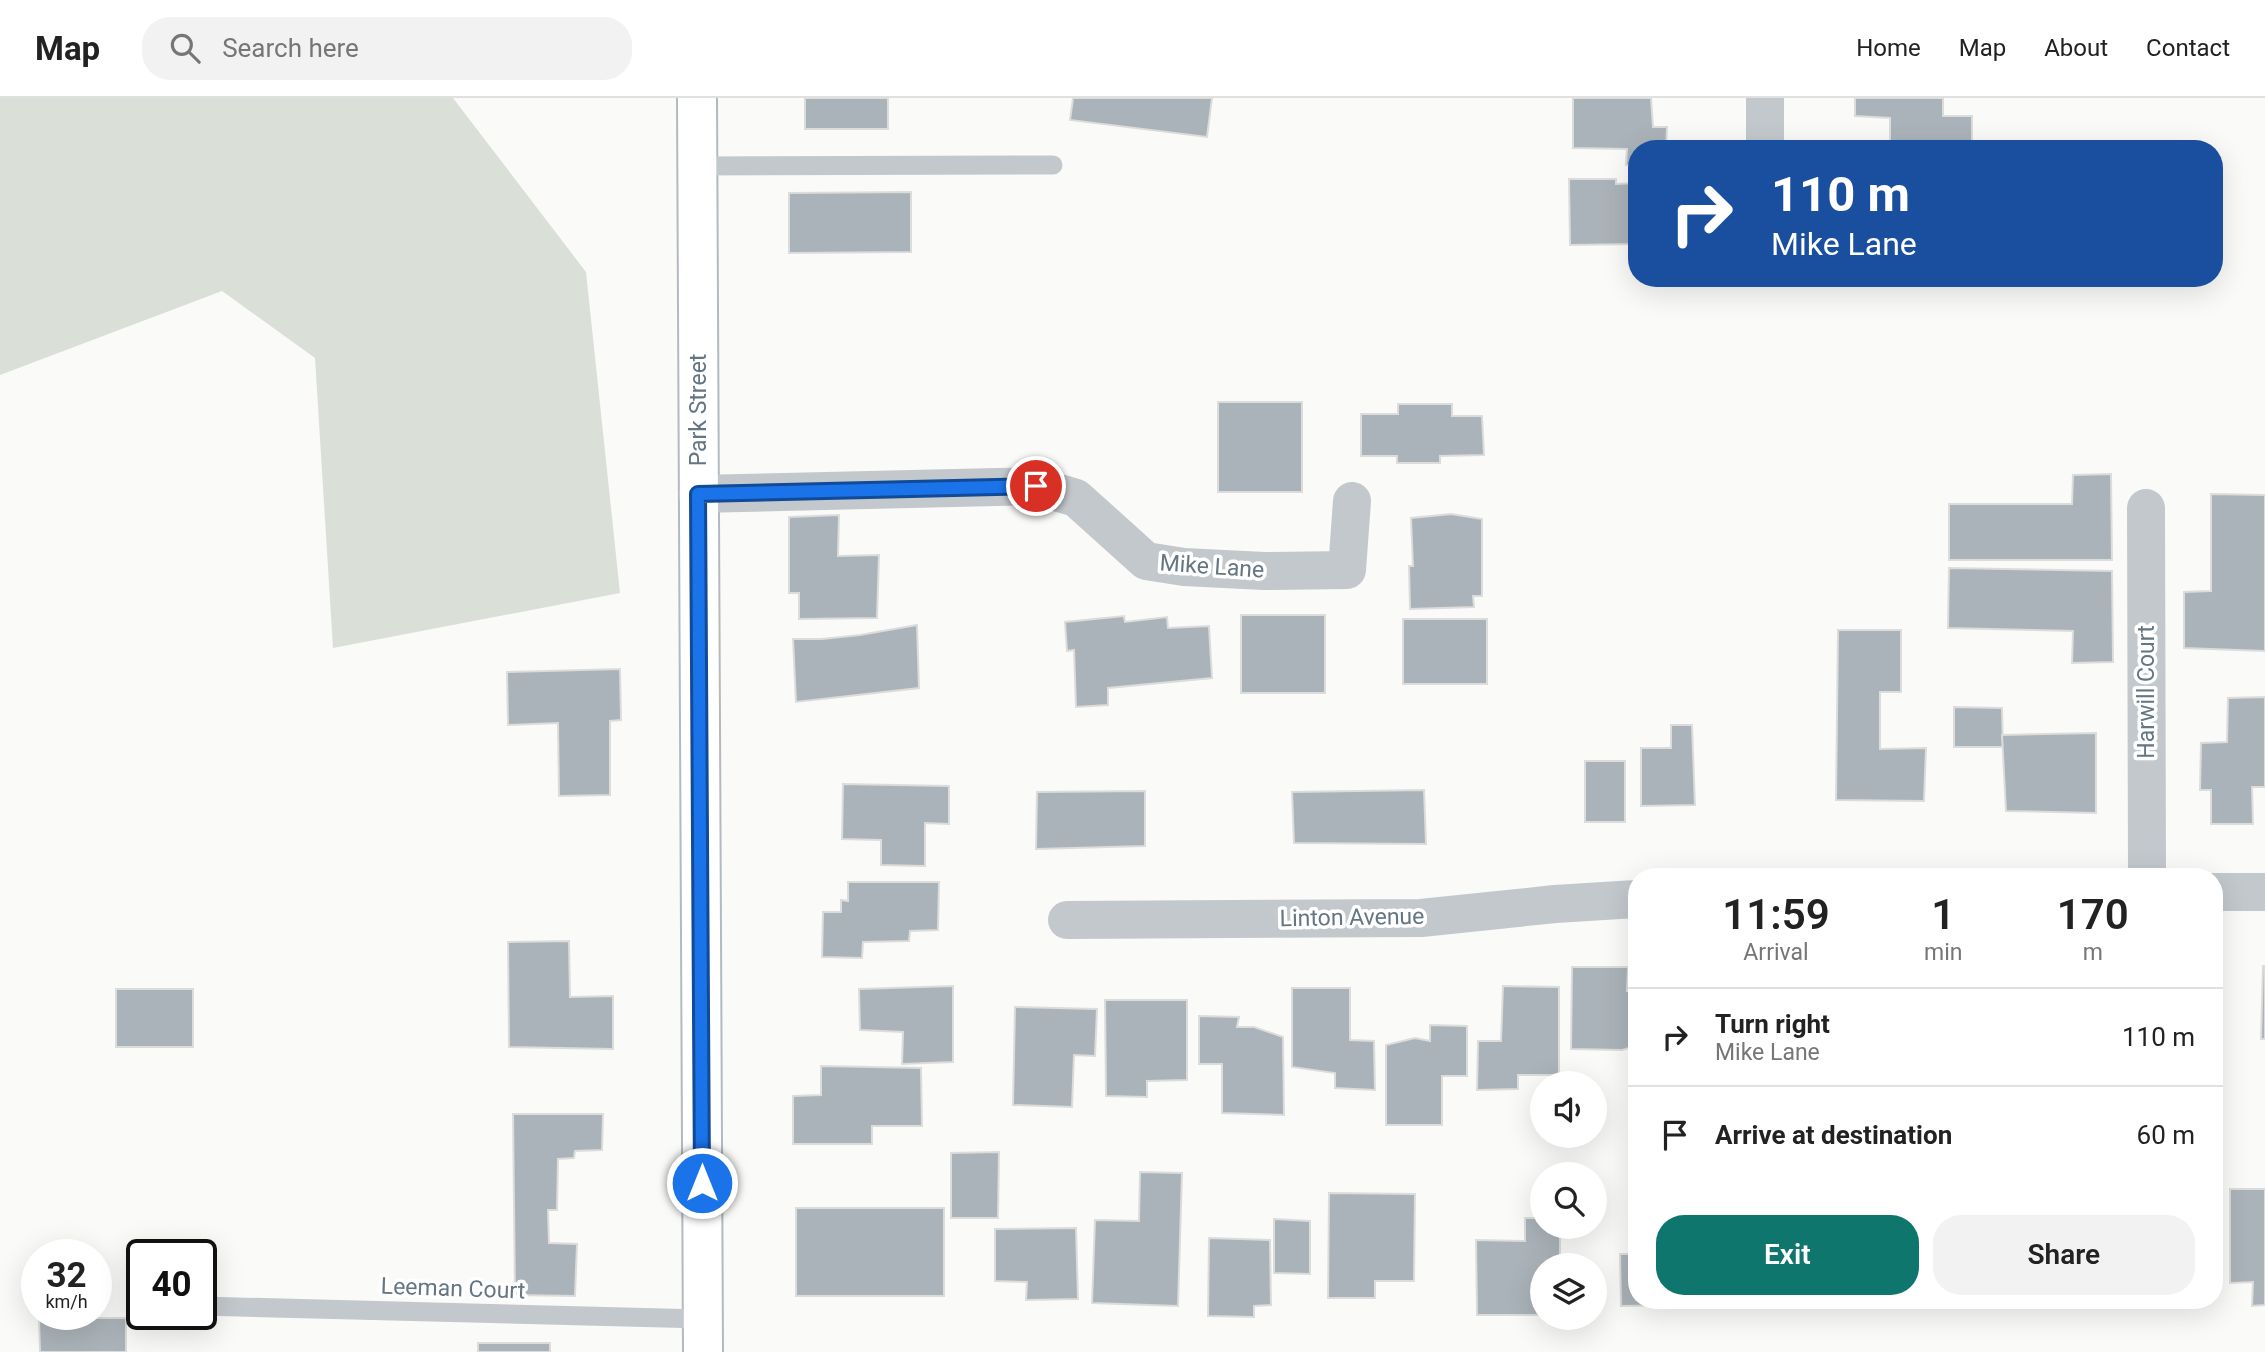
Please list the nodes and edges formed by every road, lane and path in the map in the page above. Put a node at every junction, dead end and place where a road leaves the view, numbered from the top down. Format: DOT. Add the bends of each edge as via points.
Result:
graph roads {
  1 [pos="697,98"];
  2 [pos="1765,98"];
  3 [pos="1765,140"];
  4 [pos="1052,164"];
  5 [pos="697,166"];
  6 [pos="698,494"];
  7 [pos="1352,501"];
  8 [pos="2146,508"];
  9 [pos="2147,868"];
  10 [pos="2223,891"];
  11 [pos="2265,892"];
  12 [pos="1628,899"];
  13 [pos="1067,920"];
  14 [pos="217,1307"];
  15 [pos="703,1336"];
  1 -- 5 [label="street, Park Street"];
  2 -- 3 [label="street"];
  4 -- 5 [label="lane"];
  5 -- 6 [label="street, Park Street"];
  6 -- 7 [label="street, Mike Lane" via="1036,486 1076,498 1146,561 1264,571 1347,570"];
  6 -- 15 [label="street, Park Street"];
  8 -- 9 [label="street, Harwill Court"];
  10 -- 11 [label="street"];
  12 -- 13 [label="street, Linton Avenue" via="1421,918"];
  14 -- 15 [label="lane, Leeman Court"];
}
